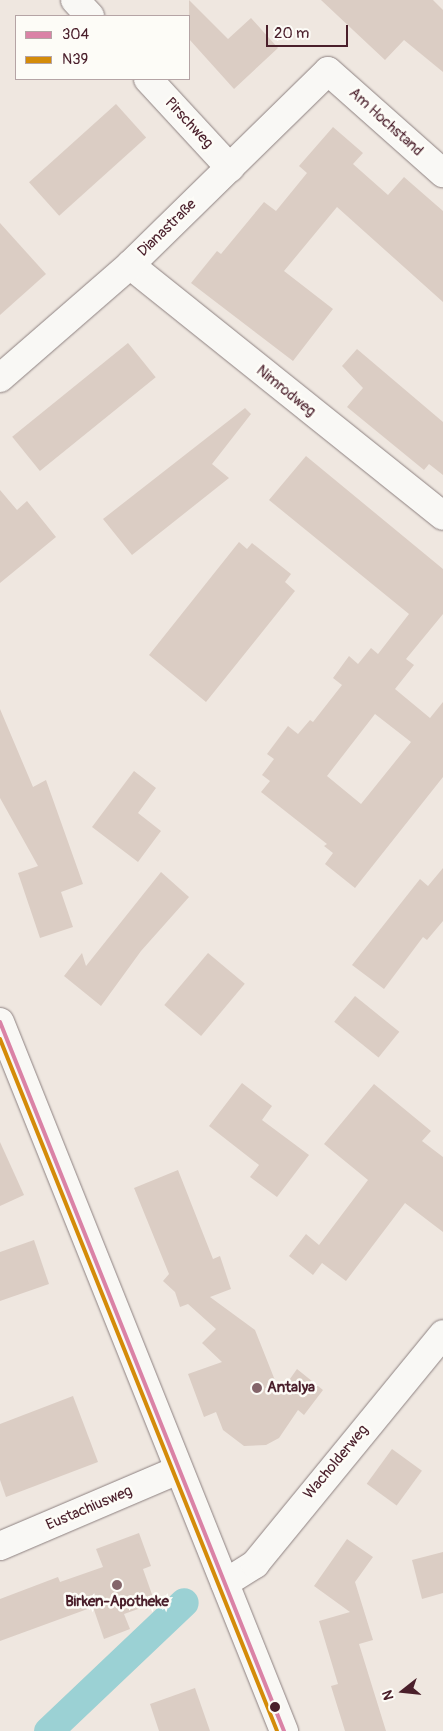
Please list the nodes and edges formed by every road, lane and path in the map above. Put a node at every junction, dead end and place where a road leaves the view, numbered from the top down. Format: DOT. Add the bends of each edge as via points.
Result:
graph roads {
  1 [pos="328,71"];
  2 [pos="149,80"];
  3 [pos="230,168"];
  4 [pos="443,173"];
  5 [pos="130,265"];
  6 [pos="0,378"];
  7 [pos="443,516"];
  8 [pos="0,1022"];
  9 [pos="443,1334"];
  10 [pos="178,1470"];
  11 [pos="0,1546"];
  12 [pos="225,1583"];
  13 [pos="284,1731"];
  1 -- 3 [label="street, Dianastraße"];
  1 -- 4 [label="street, Am Hochstand"];
  2 -- 3 [label="street, Pirschweg"];
  3 -- 5 [label="street, Dianastraße"];
  5 -- 6 [label="street, Dianastraße"];
  5 -- 7 [label="street, Nimrodweg"];
  8 -- 10 [label="street"];
  9 -- 12 [label="street, Wacholderweg" via="255,1564"];
  10 -- 11 [label="street, Eustachiusweg"];
  10 -- 12 [label="street"];
  12 -- 13 [label="street"];
}
